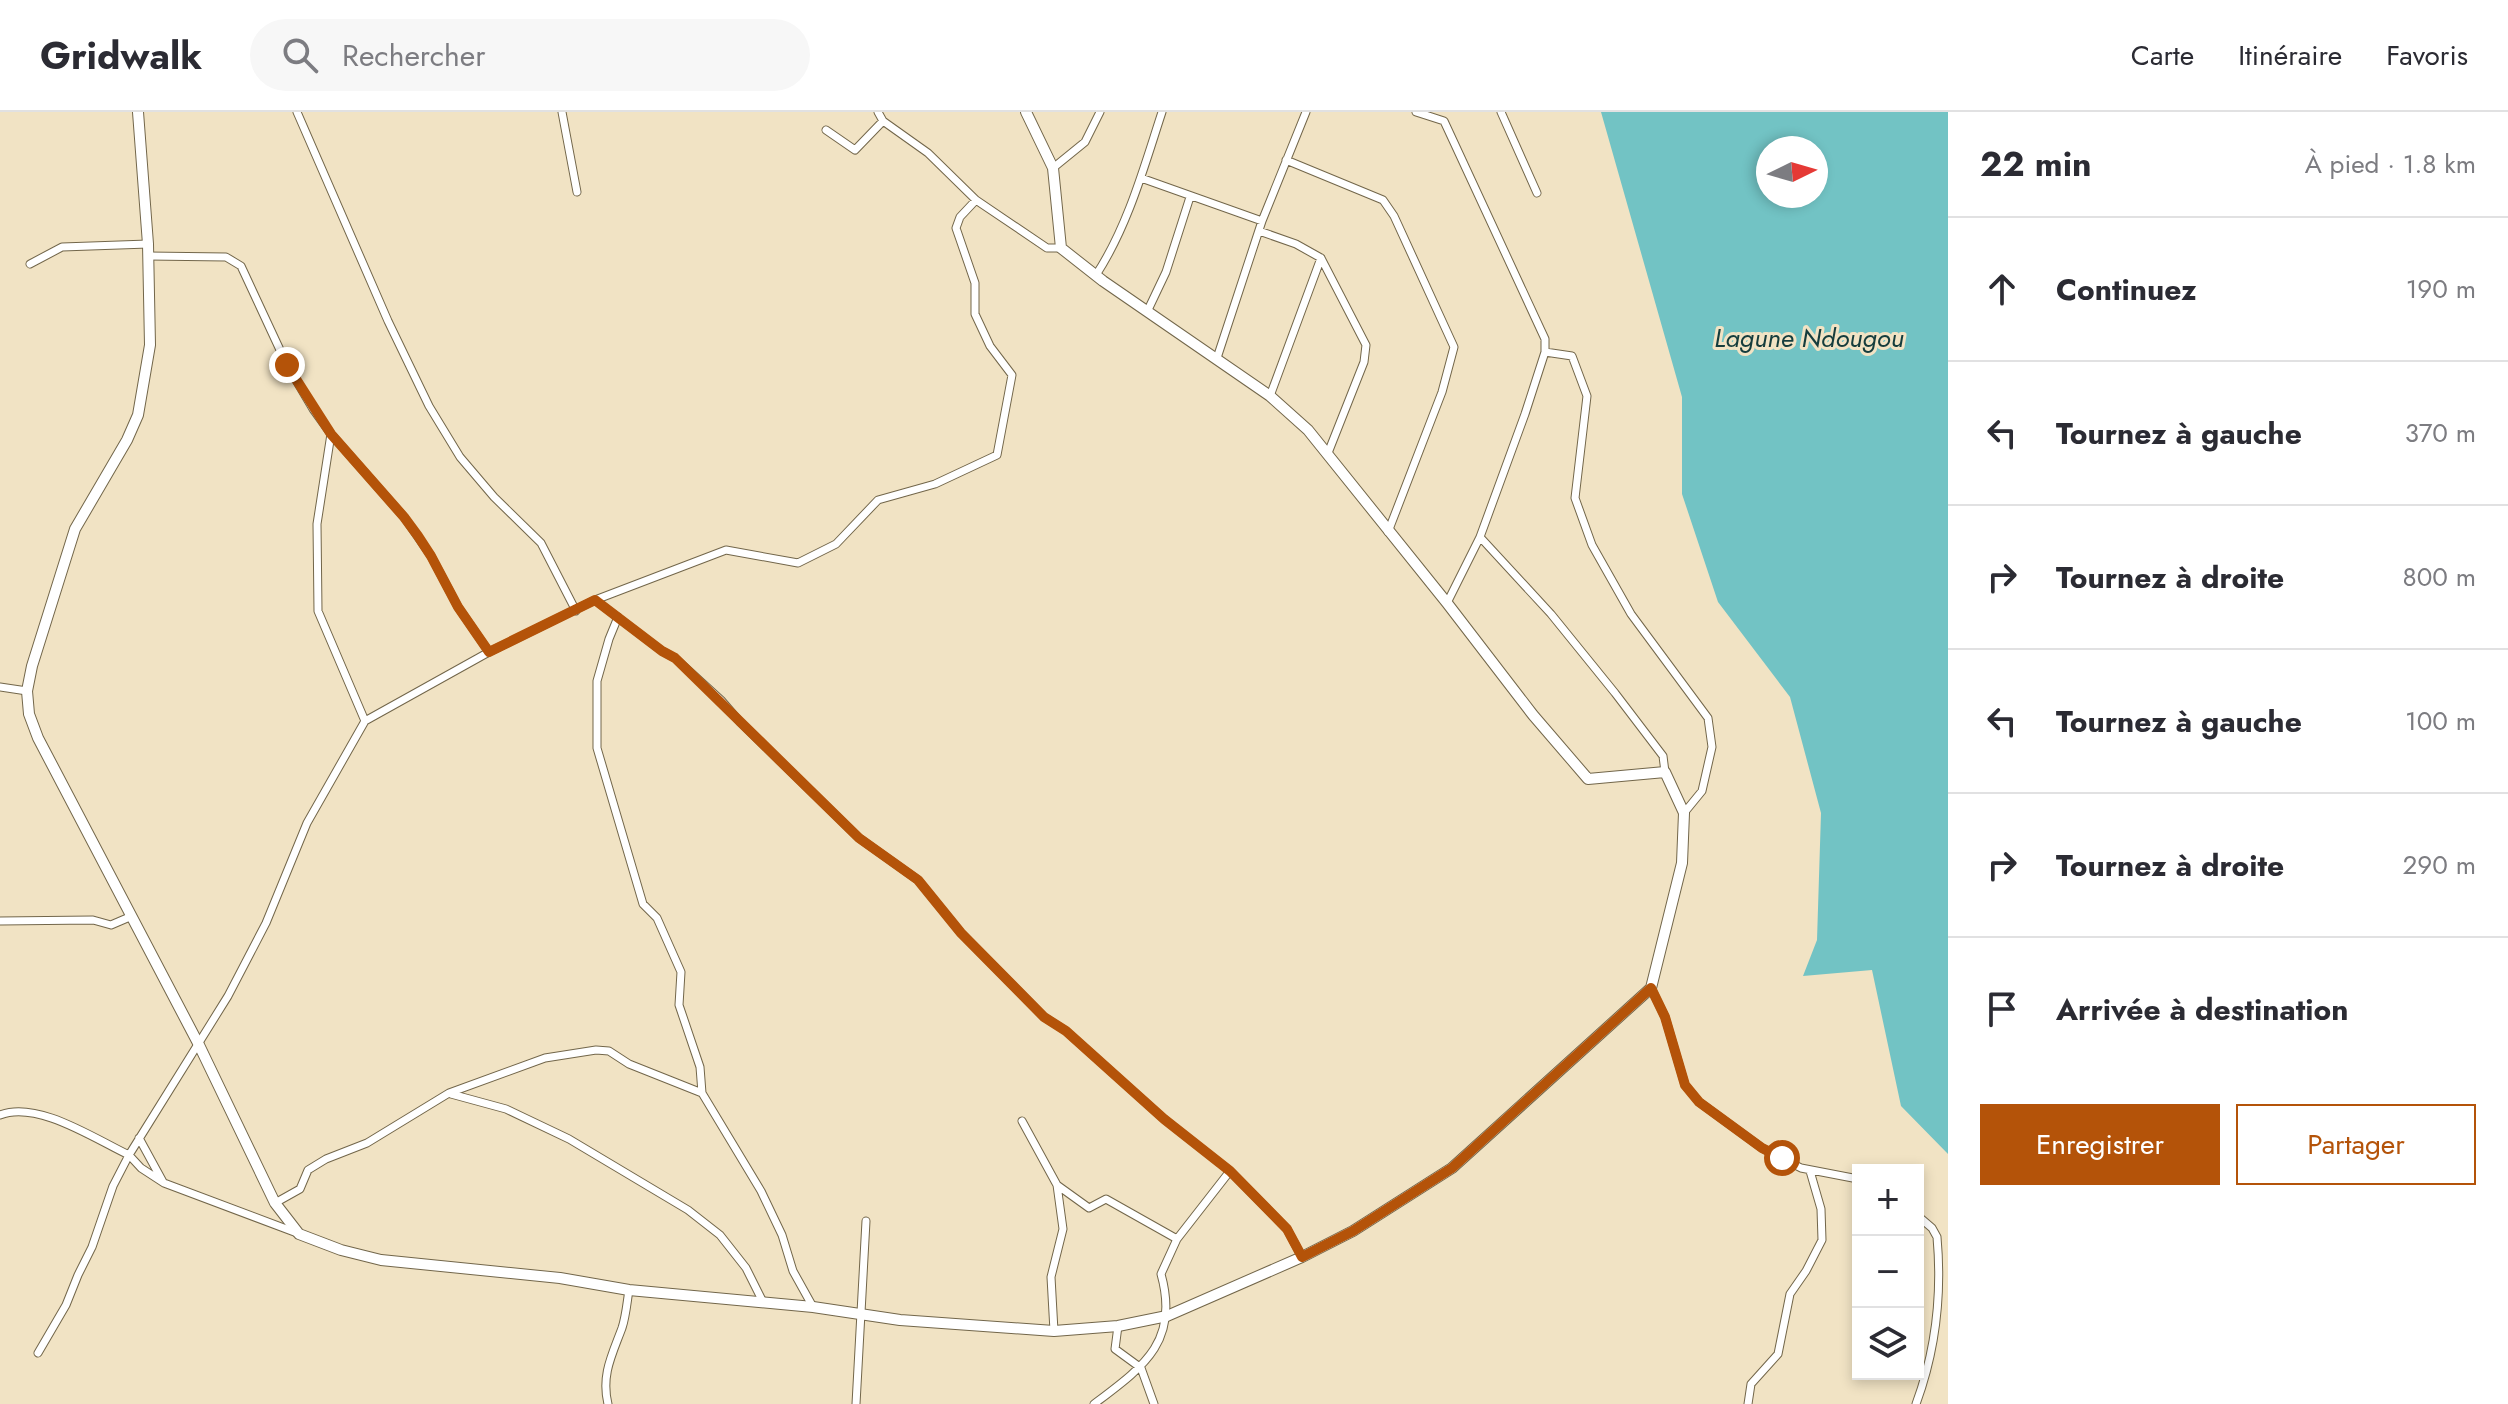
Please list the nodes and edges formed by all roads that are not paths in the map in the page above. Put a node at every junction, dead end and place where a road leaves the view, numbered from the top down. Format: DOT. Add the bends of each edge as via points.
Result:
graph roads {
  1 [pos="138,112"];
  2 [pos="297,112"];
  3 [pos="562,112"];
  4 [pos="878,112"];
  5 [pos="1026,112"];
  6 [pos="1100,112"];
  7 [pos="1162,112"];
  8 [pos="1306,112"];
  9 [pos="1416,112"];
  10 [pos="1439,112"];
  11 [pos="1501,112"];
  12 [pos="883,121"];
  13 [pos="1444,121"];
  14 [pos="826,130"];
  15 [pos="1286,160"];
  16 [pos="1053,168"];
  17 [pos="1141,178"];
  18 [pos="577,192"];
  19 [pos="1537,193"];
  20 [pos="1190,197"];
  21 [pos="976,200"];
  22 [pos="1262,221"];
  23 [pos="1259,231"];
  24 [pos="148,244"];
  25 [pos="1061,248"];
  26 [pos="148,256"];
  27 [pos="1321,258"];
  28 [pos="30,264"];
  29 [pos="1096,275"];
  30 [pos="1147,312"];
  31 [pos="1545,352"];
  32 [pos="1217,358"];
  33 [pos="1270,396"];
  34 [pos="331,434"];
  35 [pos="1328,453"];
  36 [pos="1388,532"];
  37 [pos="1480,537"];
  38 [pos="595,600"];
  39 [pos="1447,603"];
  40 [pos="576,611"];
  41 [pos="618,617"];
  42 [pos="489,652"];
  43 [pos="0,687"];
  44 [pos="27,691"];
  45 [pos="365,721"];
  46 [pos="1665,772"];
  47 [pos="1684,813"];
  48 [pos="132,916"];
  49 [pos="0,921"];
  50 [pos="1651,988"];
  51 [pos="199,1045"];
  52 [pos="449,1093"];
  53 [pos="702,1093"];
  54 [pos="0,1115"];
  55 [pos="1022,1121"];
  56 [pos="139,1138"];
  57 [pos="129,1155"];
  58 [pos="1230,1171"];
  59 [pos="1810,1171"];
  60 [pos="1852,1177"];
  61 [pos="164,1183"];
  62 [pos="1057,1185"];
  63 [pos="275,1203"];
  64 [pos="866,1221"];
  65 [pos="1924,1221"];
  66 [pos="299,1234"];
  67 [pos="1177,1239"];
  68 [pos="1302,1257"];
  69 [pos="629,1290"];
  70 [pos="763,1302"];
  71 [pos="813,1307"];
  72 [pos="860,1314"];
  73 [pos="1167,1316"];
  74 [pos="1118,1326"];
  75 [pos="1054,1331"];
  76 [pos="38,1353"];
  77 [pos="1141,1368"];
  78 [pos="608,1404"];
  79 [pos="856,1404"];
  80 [pos="1094,1404"];
  81 [pos="1154,1404"];
  82 [pos="1748,1404"];
  83 [pos="1916,1404"];
  1 -- 24 [label="street"];
  2 -- 40 [label="street" via="429,406 460,457 541,543"];
  3 -- 18 [label="street"];
  4 -- 12 [label="street"];
  5 -- 16 [label="street"];
  6 -- 16 [label="street" via="1085,142"];
  7 -- 17 [label="street"];
  8 -- 15 [label="street"];
  9 -- 13 [label="street"];
  10 -- 13 [label="street"];
  11 -- 19 [label="street"];
  12 -- 14 [label="street" via="855,150"];
  12 -- 21 [label="street" via="928,153"];
  13 -- 31 [label="street" via="1545,339"];
  15 -- 22 [label="street"];
  15 -- 36 [label="street" via="1383,200 1454,347"];
  16 -- 25 [label="street"];
  17 -- 20 [label="street"];
  17 -- 29 [label="street"];
  20 -- 22 [label="street"];
  20 -- 30 [label="street"];
  21 -- 25 [label="street" via="1047,248"];
  21 -- 38 [label="street" via="956,228 975,283 975,314 1012,375 997,455 935,484 878,500 836,544 798,563 726,550"];
  22 -- 23 [label="street"];
  23 -- 27 [label="street"];
  23 -- 32 [label="street"];
  24 -- 26 [label="street"];
  24 -- 28 [label="street" via="62,247"];
  25 -- 29 [label="street"];
  26 -- 34 [label="street" via="226,257 241,266 287,365"];
  26 -- 44 [label="street" via="150,345 138,415 75,529"];
  27 -- 33 [label="street"];
  27 -- 35 [label="street" via="1366,345"];
  29 -- 30 [label="street"];
  30 -- 32 [label="street"];
  31 -- 37 [label="street"];
  31 -- 47 [label="street" via="1572,356 1587,396 1575,498 1592,545 1631,614 1708,718 1712,747 1702,791"];
  32 -- 33 [label="street"];
  33 -- 35 [label="street"];
  34 -- 42 [label="street" via="404,517"];
  34 -- 45 [label="street" via="317,524 318,611"];
  35 -- 36 [label="street"];
  36 -- 39 [label="street"];
  37 -- 39 [label="street"];
  37 -- 46 [label="street" via="1615,693 1663,756"];
  38 -- 40 [label="street"];
  38 -- 41 [label="street"];
  39 -- 46 [label="street" via="1588,779"];
  40 -- 42 [label="street"];
  41 -- 53 [label="street" via="597,681 597,748 643,904 657,918 681,972 679,1005 700,1067"];
  41 -- 58 [label="street" via="683,665 859,838 918,880 1044,1017"];
  42 -- 45 [label="street"];
  43 -- 44 [label="street"];
  44 -- 48 [label="street" via="38,738"];
  45 -- 51 [label="street" via="307,823 266,923"];
  46 -- 47 [label="street"];
  47 -- 50 [label="street" via="1682,863"];
  48 -- 49 [label="street" via="111,925 93,920"];
  48 -- 51 [label="street"];
  50 -- 59 [label="street" via="1685,1085 1699,1102 1762,1148"];
  50 -- 68 [label="street" via="1452,1168"];
  51 -- 56 [label="street"];
  51 -- 63 [label="street"];
  52 -- 53 [label="street" via="545,1058 596,1050"];
  52 -- 63 [label="street" via="367,1143 308,1170 300,1189"];
  52 -- 70 [label="street" via="506,1109 569,1139 688,1210 720,1235 746,1268"];
  53 -- 71 [label="street" via="761,1191"];
  54 -- 57 [label="street" via="41,1113"];
  55 -- 62 [label="street"];
  56 -- 57 [label="street"];
  56 -- 61 [label="street"];
  57 -- 61 [label="street"];
  57 -- 76 [label="street" via="66,1305"];
  58 -- 67 [label="street"];
  58 -- 68 [label="street" via="1287,1229"];
  59 -- 60 [label="street"];
  59 -- 82 [label="street" via="1821,1209 1822,1240 1790,1294 1778,1354 1751,1384"];
  61 -- 66 [label="street"];
  62 -- 67 [label="street" via="1089,1208 1106,1199"];
  62 -- 75 [label="street" via="1063,1229 1051,1277"];
  63 -- 66 [label="street"];
  64 -- 72 [label="street"];
  65 -- 83 [label="street" via="1937,1237 1939,1299 1931,1357"];
  66 -- 69 [label="street" via="381,1260"];
  67 -- 73 [label="street" via="1161,1274"];
  68 -- 73 [label="street"];
  69 -- 70 [label="street"];
  69 -- 78 [label="street" via="608,1363"];
  70 -- 71 [label="street"];
  71 -- 72 [label="street"];
  72 -- 75 [label="street"];
  72 -- 79 [label="street"];
  73 -- 74 [label="street"];
  73 -- 77 [label="street" via="1160,1342"];
  74 -- 75 [label="street"];
  74 -- 77 [label="street" via="1115,1349"];
  77 -- 80 [label="street"];
  77 -- 81 [label="street"];
}
